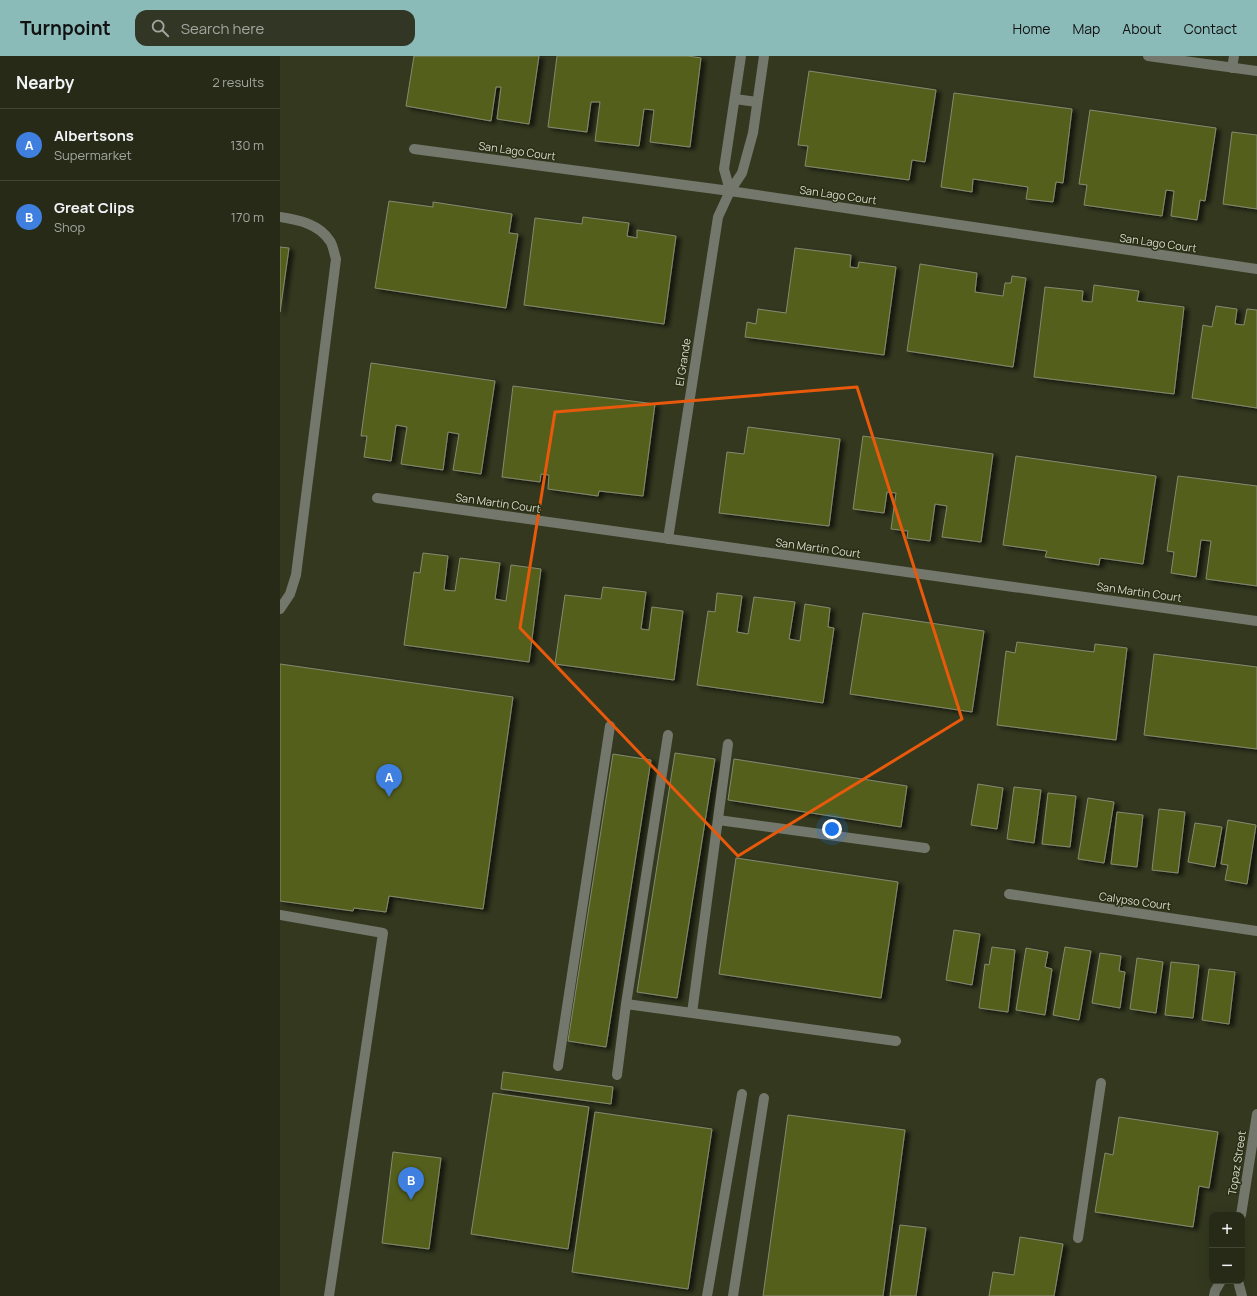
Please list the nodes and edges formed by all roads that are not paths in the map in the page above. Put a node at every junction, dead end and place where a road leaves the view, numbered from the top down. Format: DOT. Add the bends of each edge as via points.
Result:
graph roads {
  1 [pos="741,56"];
  2 [pos="764,56"];
  3 [pos="1148,56"];
  4 [pos="1234,56"];
  5 [pos="1232,68"];
  6 [pos="1257,71"];
  7 [pos="735,99"];
  8 [pos="757,102"];
  9 [pos="414,149"];
  10 [pos="730,191"];
  11 [pos="280,217"];
  12 [pos="1257,269"];
  13 [pos="376,498"];
  14 [pos="668,539"];
  15 [pos="280,609"];
  16 [pos="1257,621"];
  17 [pos="610,726"];
  18 [pos="668,735"];
  19 [pos="728,744"];
  20 [pos="718,820"];
  21 [pos="925,848"];
  22 [pos="1009,894"];
  23 [pos="280,915"];
  24 [pos="1257,931"];
  25 [pos="626,1004"];
  26 [pos="692,1013"];
  27 [pos="896,1041"];
  28 [pos="558,1066"];
  29 [pos="617,1075"];
  30 [pos="1101,1083"];
  31 [pos="742,1094"];
  32 [pos="764,1098"];
  33 [pos="1257,1114"];
  34 [pos="1241,1212"];
  35 [pos="1078,1238"];
  36 [pos="1219,1284"];
  37 [pos="1239,1284"];
  38 [pos="329,1296"];
  39 [pos="707,1296"];
  40 [pos="733,1296"];
  41 [pos="1214,1296"];
  42 [pos="1242,1296"];
  1 -- 7 [label="street"];
  2 -- 8 [label="street, El Grande"];
  3 -- 5 [label="street"];
  4 -- 5 [label="street"];
  5 -- 6 [label="street"];
  7 -- 8 [label="street"];
  7 -- 10 [label="street" via="724,169"];
  8 -- 10 [label="street, El Grande" via="753,133 742,173"];
  9 -- 10 [label="street, San Lago Court"];
  10 -- 12 [label="street, San Lago Court"];
  10 -- 14 [label="street, El Grande" via="718,217"];
  11 -- 15 [label="street" via="315,226 331,241 336,259 296,575 290,594"];
  13 -- 14 [label="street, San Martin Court"];
  14 -- 16 [label="street, San Martin Court"];
  17 -- 28 [label="street"];
  18 -- 25 [label="street"];
  19 -- 20 [label="street"];
  20 -- 21 [label="street"];
  20 -- 26 [label="street"];
  22 -- 24 [label="street, Calypso Court"];
  23 -- 38 [label="street" via="383,933"];
  25 -- 26 [label="street"];
  25 -- 29 [label="street"];
  26 -- 27 [label="street"];
  30 -- 35 [label="street"];
  31 -- 39 [label="street"];
  32 -- 40 [label="street"];
  33 -- 34 [label="street, Topaz Street"];
  36 -- 41 [label="street"];
  37 -- 42 [label="street"];
}
